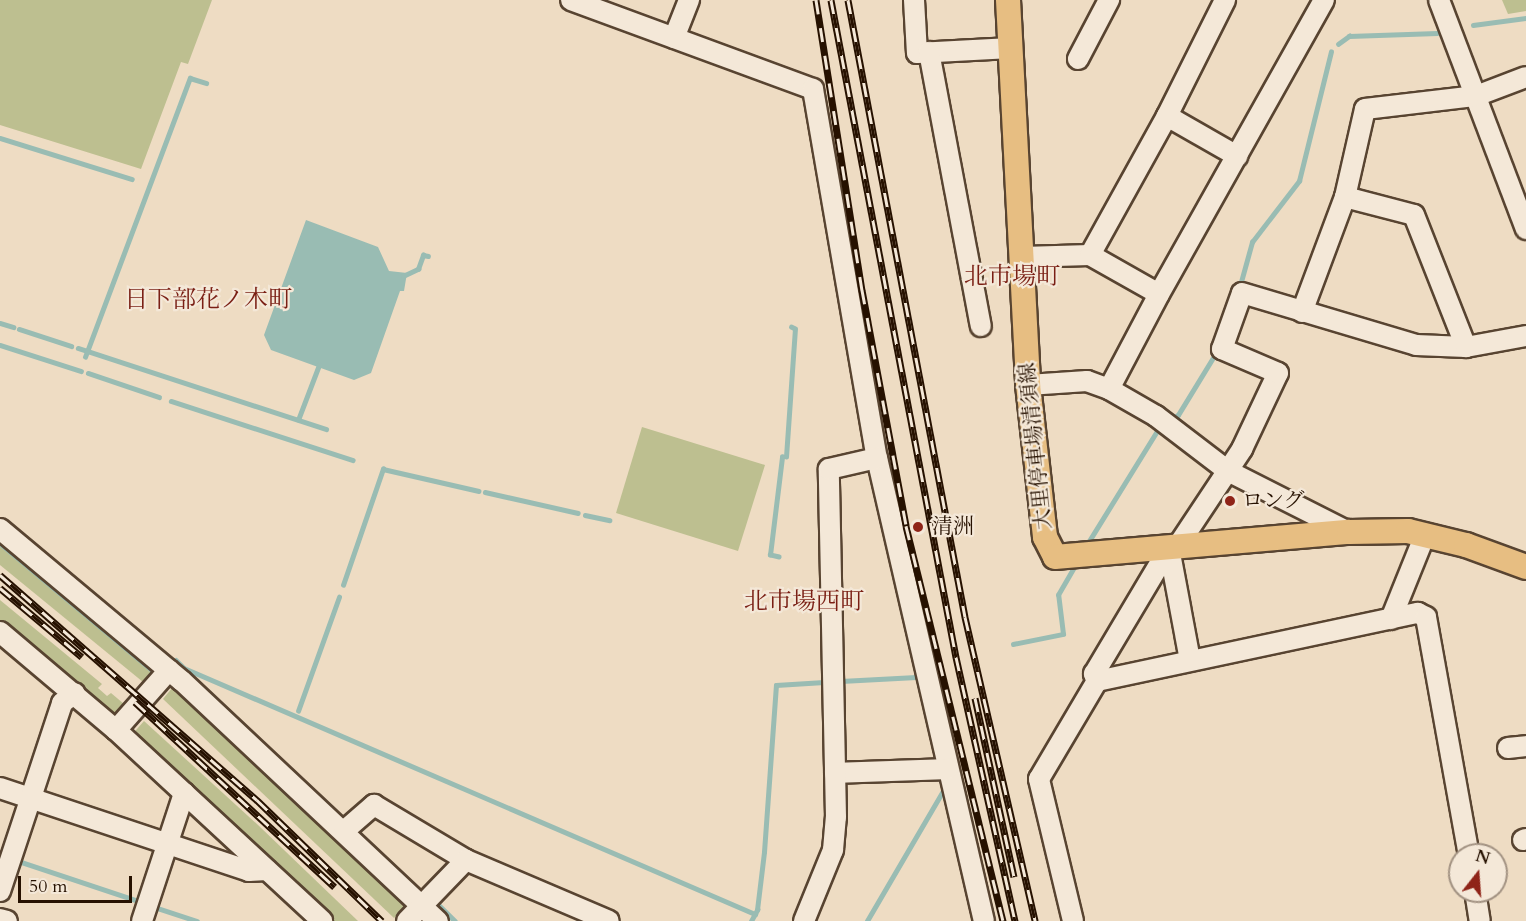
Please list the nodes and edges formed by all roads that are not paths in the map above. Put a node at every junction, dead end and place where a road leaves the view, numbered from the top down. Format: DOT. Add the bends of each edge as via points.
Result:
graph roads {
  1 [pos="571,0"];
  2 [pos="689,0"];
  3 [pos="914,0"];
  4 [pos="1008,0"];
  5 [pos="1109,0"];
  6 [pos="1225,0"];
  7 [pos="1324,0"];
  8 [pos="1438,0"];
  9 [pos="674,38"];
  10 [pos="1011,48"];
  11 [pos="929,52"];
  12 [pos="1078,59"];
  13 [pos="1526,77"];
  14 [pos="1476,96"];
  15 [pos="1167,117"];
  16 [pos="1237,156"];
  17 [pos="1345,197"];
  18 [pos="1526,229"];
  19 [pos="1090,255"];
  20 [pos="1023,257"];
  21 [pos="1159,294"];
  22 [pos="1302,312"];
  23 [pos="981,326"];
  24 [pos="1526,336"];
  25 [pos="1466,347"];
  26 [pos="1028,385"];
  27 [pos="1109,389"];
  28 [pos="877,458"];
  29 [pos="1228,471"];
  30 [pos="0,530"];
  31 [pos="1349,532"];
  32 [pos="1425,535"];
  33 [pos="1173,548"];
  34 [pos="1526,567"];
  35 [pos="1392,619"];
  36 [pos="0,632"];
  37 [pos="1190,660"];
  38 [pos="169,670"];
  39 [pos="1097,681"];
  40 [pos="75,693"];
  41 [pos="116,730"];
  42 [pos="946,769"];
  43 [pos="835,773"];
  44 [pos="0,788"];
  45 [pos="184,793"];
  46 [pos="30,798"];
  47 [pos="344,831"];
  48 [pos="1467,843"];
  49 [pos="167,844"];
  50 [pos="466,860"];
  51 [pos="267,870"];
  52 [pos="0,891"];
  53 [pos="1477,903"];
  54 [pos="422,905"];
  55 [pos="0,919"];
  56 [pos="7,921"];
  57 [pos="142,921"];
  58 [pos="322,921"];
  59 [pos="407,921"];
  60 [pos="438,921"];
  61 [pos="609,921"];
  62 [pos="804,921"];
  63 [pos="984,921"];
  64 [pos="1073,921"];
  65 [pos="1480,921"];
  1 -- 9 [label="street"];
  2 -- 9 [label="street"];
  3 -- 11 [label="street" via="917,53"];
  4 -- 10 [label="main road, 大里停車場清須線"];
  5 -- 12 [label="street"];
  6 -- 15 [label="street"];
  7 -- 16 [label="street"];
  8 -- 14 [label="street"];
  9 -- 28 [label="street" via="813,89"];
  10 -- 11 [label="street"];
  10 -- 20 [label="main road, 大里停車場清須線"];
  11 -- 23 [label="street"];
  13 -- 14 [label="street"];
  14 -- 17 [label="street" via="1365,109"];
  14 -- 18 [label="street"];
  15 -- 16 [label="street"];
  15 -- 19 [label="street"];
  16 -- 21 [label="street"];
  17 -- 22 [label="street"];
  17 -- 25 [label="street" via="1414,215"];
  19 -- 20 [label="street"];
  19 -- 21 [label="street"];
  20 -- 26 [label="main road, 大里停車場清須線"];
  21 -- 27 [label="street"];
  22 -- 25 [label="street" via="1416,345"];
  22 -- 29 [label="street" via="1242,293 1222,349 1278,373"];
  24 -- 25 [label="street"];
  26 -- 27 [label="street" via="1087,381"];
  26 -- 33 [label="main road, 大里停車場清須線" via="1045,537 1055,557"];
  27 -- 29 [label="street" via="1163,422"];
  28 -- 42 [label="street"];
  28 -- 43 [label="street" via="829,469"];
  29 -- 31 [label="street"];
  29 -- 33 [label="street"];
  30 -- 38 [label="street"];
  31 -- 32 [label="main road, 大里停車場清須線" via="1408,531"];
  31 -- 33 [label="main road, 大里停車場清須線"];
  32 -- 34 [label="main road, 大里停車場清須線"];
  32 -- 35 [label="street"];
  33 -- 37 [label="street"];
  33 -- 39 [label="street" via="1094,674"];
  35 -- 37 [label="street"];
  35 -- 48 [label="street" via="1418,613 1426,617"];
  36 -- 40 [label="street"];
  37 -- 39 [label="street"];
  38 -- 41 [label="street"];
  38 -- 47 [label="street"];
  39 -- 64 [label="street" via="1039,779"];
  40 -- 41 [label="street"];
  40 -- 46 [label="street" via="62,703"];
  41 -- 45 [label="street"];
  42 -- 43 [label="street"];
  42 -- 63 [label="street"];
  43 -- 62 [label="street" via="833,850"];
  44 -- 46 [label="street"];
  45 -- 49 [label="street"];
  45 -- 51 [label="street"];
  46 -- 49 [label="street"];
  46 -- 52 [label="street"];
  47 -- 50 [label="street" via="374,805"];
  47 -- 54 [label="street"];
  49 -- 51 [label="street" via="249,871"];
  49 -- 57 [label="street"];
  50 -- 54 [label="street"];
  50 -- 61 [label="street"];
  51 -- 58 [label="street"];
  53 -- 65 [label="street"];
  54 -- 59 [label="street"];
  54 -- 60 [label="street"];
  55 -- 56 [label="street"];
}
